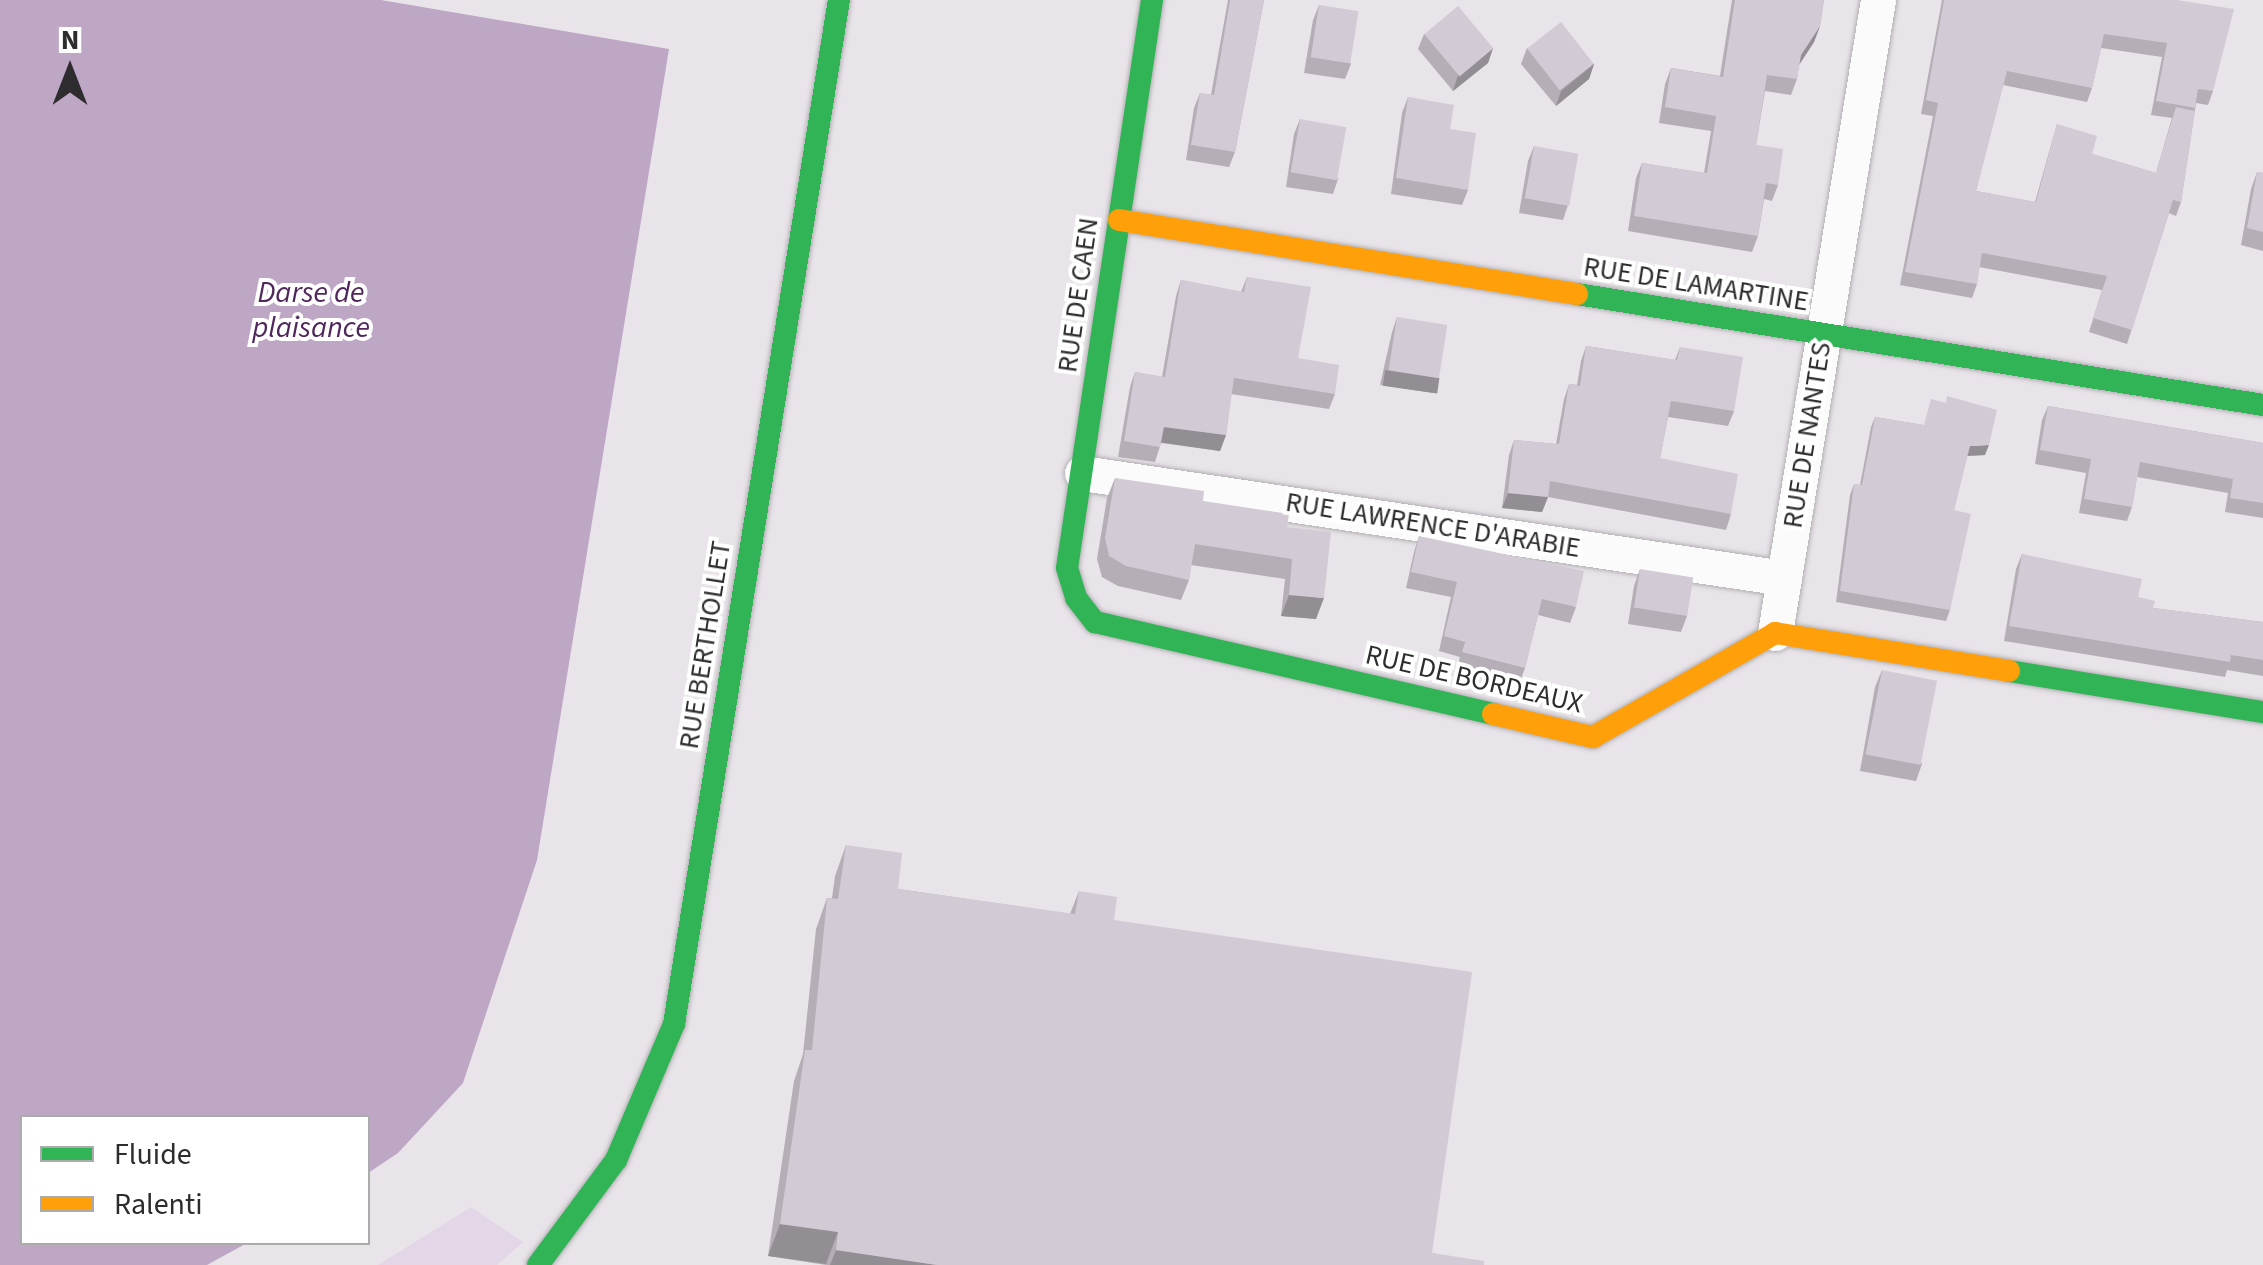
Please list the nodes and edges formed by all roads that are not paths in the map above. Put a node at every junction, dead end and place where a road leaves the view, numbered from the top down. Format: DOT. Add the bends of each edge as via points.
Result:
graph roads {
  1 [pos="839,0"];
  2 [pos="1152,0"];
  3 [pos="1878,0"];
  4 [pos="1120,220"];
  5 [pos="1822,334"];
  6 [pos="2263,405"];
  7 [pos="1082,473"];
  8 [pos="1784,578"];
  9 [pos="1076,598"];
  10 [pos="1775,633"];
  11 [pos="2263,712"];
  12 [pos="538,1265"];
  1 -- 12 [label="street, RUE BERTHOLLET" via="674,1024 616,1160"];
  2 -- 4 [label="street, RUE DE CAEN"];
  3 -- 5 [label="street, RUE DE NANTES"];
  4 -- 5 [label="street, RUE DE LAMARTINE"];
  4 -- 7 [label="street, RUE DE CAEN"];
  5 -- 6 [label="street, RUE DE LAMARTINE"];
  5 -- 8 [label="street, RUE DE NANTES"];
  7 -- 8 [label="street, RUE LAWRENCE D'ARABIE"];
  7 -- 9 [label="street, RUE DE CAEN" via="1067,568"];
  8 -- 10 [label="street, RUE DE NANTES"];
  9 -- 10 [label="street, RUE DE BORDEAUX" via="1095,622 1592,737"];
  10 -- 11 [label="street"];
}
